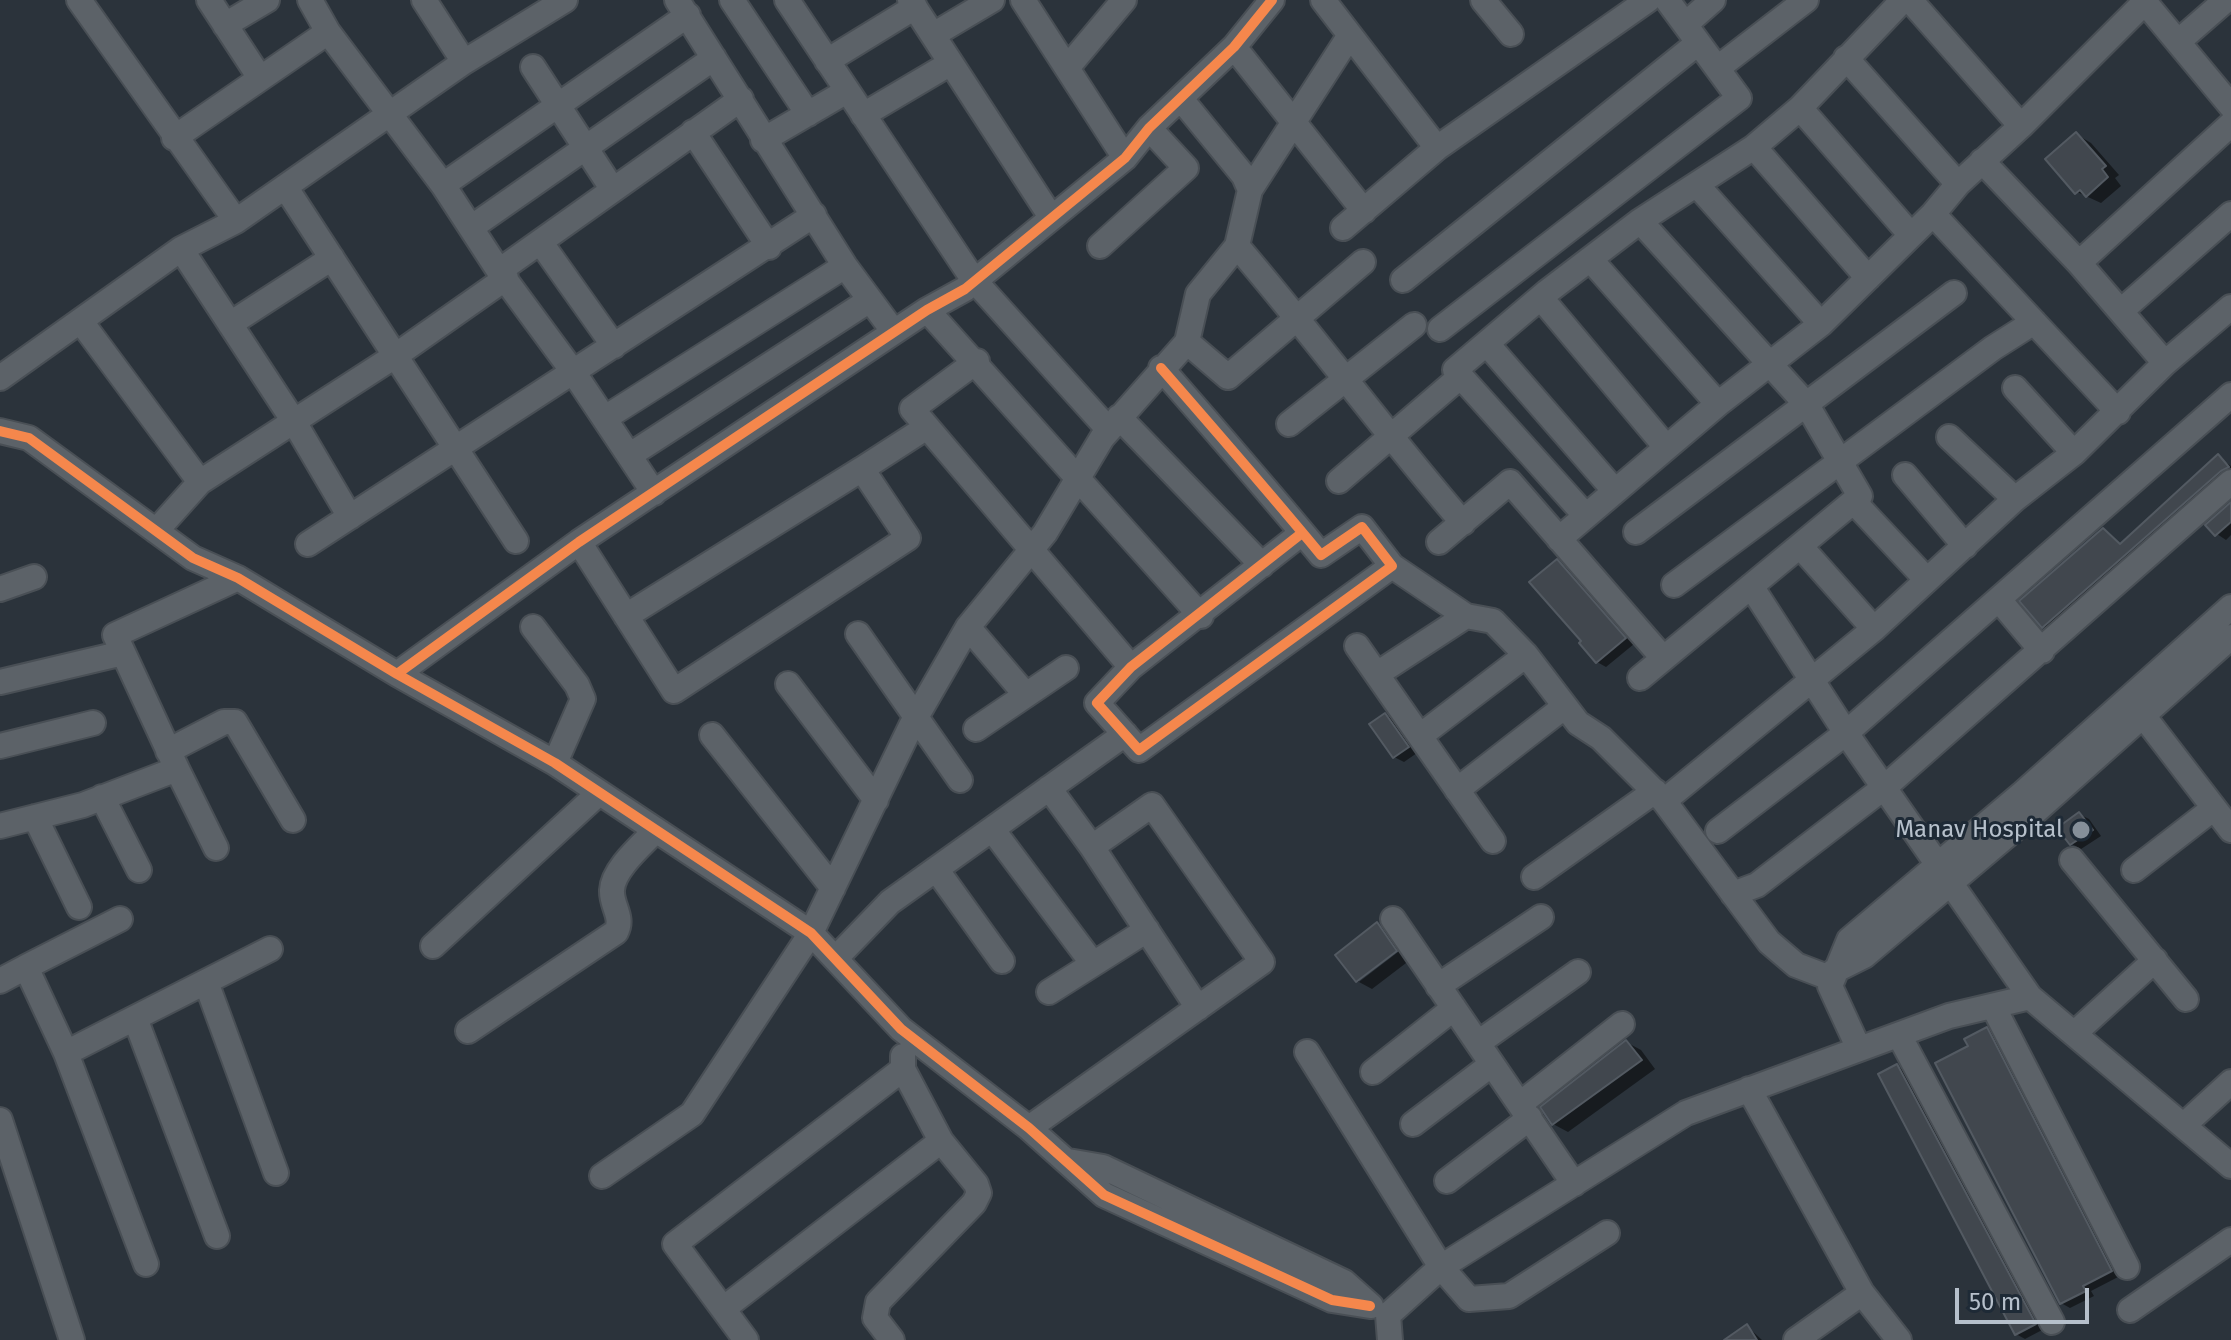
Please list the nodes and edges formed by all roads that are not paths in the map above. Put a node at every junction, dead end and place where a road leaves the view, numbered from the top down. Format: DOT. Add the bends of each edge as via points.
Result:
graph roads {
  1 [pos="79,0"];
  2 [pos="209,0"];
  3 [pos="267,0"];
  4 [pos="310,0"];
  5 [pos="424,0"];
  6 [pos="565,0"];
  7 [pos="732,0"];
  8 [pos="787,0"];
  9 [pos="992,0"];
  10 [pos="1023,0"];
  11 [pos="1124,0"];
  12 [pos="1323,0"];
  13 [pos="1483,0"];
  14 [pos="1648,0"];
  15 [pos="1667,0"];
  16 [pos="1713,0"];
  17 [pos="1806,0"];
  18 [pos="1903,0"];
  19 [pos="1910,0"];
  20 [pos="2226,0"];
  21 [pos="2144,2"];
  22 [pos="912,3"];
  23 [pos="1262,4"];
  24 [pos="682,8"];
  25 [pos="225,25"];
  26 [pos="328,32"];
  27 [pos="1692,33"];
  28 [pos="1511,34"];
  29 [pos="933,35"];
  30 [pos="1350,35"];
  31 [pos="2179,41"];
  32 [pos="1234,47"];
  33 [pos="714,58"];
  34 [pos="1846,58"];
  35 [pos="827,61"];
  36 [pos="464,62"];
  37 [pos="951,63"];
  38 [pos="533,67"];
  39 [pos="1719,67"];
  40 [pos="1067,68"];
  41 [pos="260,78"];
  42 [pos="847,91"];
  43 [pos="2227,91"];
  44 [pos="741,99"];
  45 [pos="1181,99"];
  46 [pos="558,105"];
  47 [pos="1800,108"];
  48 [pos="390,113"];
  49 [pos="808,114"];
  50 [pos="863,115"];
  51 [pos="1294,122"];
  52 [pos="2231,124"];
  53 [pos="2021,126"];
  54 [pos="1149,128"];
  55 [pos="693,132"];
  56 [pos="174,138"];
  57 [pos="763,140"];
  58 [pos="588,147"];
  59 [pos="1754,147"];
  60 [pos="1437,148"];
  61 [pos="1125,158"];
  62 [pos="1982,161"];
  63 [pos="1958,184"];
  64 [pos="443,185"];
  65 [pos="1697,185"];
  66 [pos="286,188"];
  67 [pos="613,190"];
  68 [pos="1250,190"];
  69 [pos="1364,211"];
  70 [pos="1933,214"];
  71 [pos="2231,214"];
  72 [pos="814,215"];
  73 [pos="1051,217"];
  74 [pos="236,221"];
  75 [pos="1640,221"];
  76 [pos="472,227"];
  77 [pos="1343,228"];
  78 [pos="1910,234"];
  79 [pos="541,243"];
  80 [pos="1100,246"];
  81 [pos="1237,246"];
  82 [pos="769,247"];
  83 [pos="181,249"];
  84 [pos="332,258"];
  85 [pos="1590,259"];
  86 [pos="1363,262"];
  87 [pos="2079,263"];
  88 [pos="845,266"];
  89 [pos="502,274"];
  90 [pos="1868,278"];
  91 [pos="973,279"];
  92 [pos="1403,280"];
  93 [pos="1954,293"];
  94 [pos="1541,298"];
  95 [pos="870,300"];
  96 [pos="2231,307"];
  97 [pos="927,310"];
  98 [pos="2121,311"];
  99 [pos="1298,318"];
  100 [pos="2034,322"];
  101 [pos="82,323"];
  102 [pos="230,324"];
  103 [pos="1821,324"];
  104 [pos="1414,325"];
  105 [pos="1440,329"];
  106 [pos="894,332"];
  107 [pos="1187,342"];
  108 [pos="1487,344"];
  109 [pos="614,346"];
  110 [pos="395,356"];
  111 [pos="977,361"];
  112 [pos="2165,363"];
  113 [pos="1769,365"];
  114 [pos="1161,368"];
  115 [pos="574,373"];
  116 [pos="1461,376"];
  117 [pos="1347,377"];
  118 [pos="0,378"];
  119 [pos="2015,388"];
  120 [pos="2231,395"];
  121 [pos="1718,404"];
  122 [pos="1807,405"];
  123 [pos="2118,412"];
  124 [pos="605,418"];
  125 [pos="293,420"];
  126 [pos="1114,424"];
  127 [pos="1289,424"];
  128 [pos="927,427"];
  129 [pos="0,431"];
  130 [pos="1949,437"];
  131 [pos="1389,438"];
  132 [pos="1666,447"];
  133 [pos="457,449"];
  134 [pos="2074,453"];
  135 [pos="630,455"];
  136 [pos="1840,462"];
  137 [pos="862,469"];
  138 [pos="1905,475"];
  139 [pos="1081,478"];
  140 [pos="1339,481"];
  141 [pos="200,482"];
  142 [pos="2231,482"];
  143 [pos="1614,490"];
  144 [pos="654,493"];
  145 [pos="2015,499"];
  146 [pos="1855,503"];
  147 [pos="1585,515"];
  148 [pos="350,517"];
  149 [pos="1463,523"];
  150 [pos="156,531"];
  151 [pos="1636,532"];
  152 [pos="1302,533"];
  153 [pos="1559,539"];
  154 [pos="516,541"];
  155 [pos="579,542"];
  156 [pos="1439,542"];
  157 [pos="308,544"];
  158 [pos="1800,546"];
  159 [pos="1965,546"];
  160 [pos="1032,549"];
  161 [pos="1262,565"];
  162 [pos="1392,566"];
  163 [pos="34,577"];
  164 [pos="238,578"];
  165 [pos="1927,580"];
  166 [pos="1674,585"];
  167 [pos="1751,586"];
  168 [pos="0,589"];
  169 [pos="2000,601"];
  170 [pos="2231,607"];
  171 [pos="626,616"];
  172 [pos="1201,616"];
  173 [pos="1466,616"];
  174 [pos="533,627"];
  175 [pos="968,627"];
  176 [pos="1874,629"];
  177 [pos="858,634"];
  178 [pos="2231,637"];
  179 [pos="1357,646"];
  180 [pos="2042,651"];
  181 [pos="123,653"];
  182 [pos="1526,655"];
  183 [pos="1663,658"];
  184 [pos="1131,667"];
  185 [pos="1066,668"];
  186 [pos="397,674"];
  187 [pos="1377,674"];
  188 [pos="1640,678"];
  189 [pos="0,682"];
  190 [pos="1812,682"];
  191 [pos="788,684"];
  192 [pos="1026,695"];
  193 [pos="2128,696"];
  194 [pos="1564,707"];
  195 [pos="917,716"];
  196 [pos="2143,716"];
  197 [pos="93,723"];
  198 [pos="976,729"];
  199 [pos="1846,733"];
  200 [pos="1125,734"];
  201 [pos="712,735"];
  202 [pos="1420,736"];
  203 [pos="0,746"];
  204 [pos="172,760"];
  205 [pos="555,763"];
  206 [pos="960,780"];
  207 [pos="1886,786"];
  208 [pos="1049,788"];
  209 [pos="1457,790"];
  210 [pos="599,793"];
  211 [pos="1659,796"];
  212 [pos="102,797"];
  213 [pos="876,800"];
  214 [pos="2214,808"];
  215 [pos="35,817"];
  216 [pos="293,820"];
  217 [pos="0,826"];
  218 [pos="992,829"];
  219 [pos="656,830"];
  220 [pos="2231,830"];
  221 [pos="1718,831"];
  222 [pos="1493,841"];
  223 [pos="1092,847"];
  224 [pos="216,848"];
  225 [pos="2072,860"];
  226 [pos="936,869"];
  227 [pos="139,870"];
  228 [pos="2134,870"];
  229 [pos="1946,872"];
  230 [pos="1534,877"];
  231 [pos="833,888"];
  232 [pos="1733,894"];
  233 [pos="79,907"];
  234 [pos="1541,917"];
  235 [pos="120,919"];
  236 [pos="1393,919"];
  237 [pos="1147,930"];
  238 [pos="811,933"];
  239 [pos="433,946"];
  240 [pos="270,949"];
  241 [pos="836,958"];
  242 [pos="2155,960"];
  243 [pos="1002,961"];
  244 [pos="1093,964"];
  245 [pos="26,967"];
  246 [pos="1578,972"];
  247 [pos="1832,974"];
  248 [pos="0,981"];
  249 [pos="206,982"];
  250 [pos="1438,986"];
  251 [pos="1049,992"];
  252 [pos="2030,997"];
  253 [pos="2186,999"];
  254 [pos="1993,1006"];
  255 [pos="1198,1008"];
  256 [pos="1454,1008"];
  257 [pos="135,1018"];
  258 [pos="1622,1024"];
  259 [pos="901,1029"];
  260 [pos="468,1031"];
  261 [pos="2076,1032"];
  262 [pos="1899,1035"];
  263 [pos="1478,1043"];
  264 [pos="1859,1049"];
  265 [pos="1307,1052"];
  266 [pos="66,1053"];
  267 [pos="1492,1064"];
  268 [pos="903,1069"];
  269 [pos="1373,1072"];
  270 [pos="2231,1082"];
  271 [pos="1749,1089"];
  272 [pos="1525,1111"];
  273 [pos="0,1120"];
  274 [pos="1413,1124"];
  275 [pos="2184,1125"];
  276 [pos="1029,1128"];
  277 [pos="941,1141"];
  278 [pos="2231,1166"];
  279 [pos="276,1173"];
  280 [pos="602,1176"];
  281 [pos="1447,1181"];
  282 [pos="1574,1184"];
  283 [pos="1607,1233"];
  284 [pos="217,1236"];
  285 [pos="2231,1240"];
  286 [pos="146,1264"];
  287 [pos="1441,1267"];
  288 [pos="2127,1267"];
  289 [pos="1862,1293"];
  290 [pos="723,1309"];
  291 [pos="2130,1310"];
  292 [pos="1384,1321"];
  293 [pos="2052,1322"];
  294 [pos="72,1340"];
  295 [pos="746,1340"];
  296 [pos="892,1340"];
  297 [pos="1413,1340"];
  298 [pos="1796,1340"];
  299 [pos="1899,1340"];
  1 -- 56 [label="street"];
  2 -- 25 [label="street"];
  3 -- 25 [label="street"];
  4 -- 26 [label="street"];
  5 -- 36 [label="street"];
  6 -- 36 [label="street"];
  7 -- 49 [label="street"];
  8 -- 35 [label="street"];
  9 -- 29 [label="street"];
  10 -- 40 [label="street"];
  11 -- 40 [label="street"];
  12 -- 30 [label="street"];
  13 -- 28 [label="street"];
  14 -- 60 [label="street"];
  15 -- 27 [label="street"];
  16 -- 27 [label="street"];
  17 -- 39 [label="street"];
  18 -- 34 [label="street"];
  19 -- 53 [label="street"];
  20 -- 31 [label="street"];
  21 -- 31 [label="street"];
  21 -- 53 [label="street"];
  22 -- 29 [label="street"];
  22 -- 35 [label="street"];
  23 -- 32 [label="street"];
  24 -- 33 [label="street"];
  24 -- 46 [label="street"];
  25 -- 41 [label="street"];
  26 -- 41 [label="street"];
  26 -- 48 [label="street"];
  27 -- 39 [label="street"];
  27 -- 92 [label="street"];
  29 -- 37 [label="street"];
  30 -- 51 [label="street"];
  30 -- 60 [label="street"];
  31 -- 43 [label="street"];
  32 -- 45 [label="street"];
  32 -- 51 [label="street"];
  33 -- 44 [label="street"];
  33 -- 58 [label="street"];
  34 -- 47 [label="street"];
  34 -- 63 [label="street"];
  35 -- 42 [label="street"];
  36 -- 48 [label="street"];
  37 -- 50 [label="street"];
  37 -- 73 [label="street"];
  38 -- 46 [label="street"];
  39 -- 105 [label="street" via="1739,98"];
  40 -- 61 [label="street"];
  41 -- 56 [label="street"];
  42 -- 49 [label="street"];
  42 -- 50 [label="street"];
  44 -- 55 [label="street"];
  44 -- 57 [label="street"];
  45 -- 54 [label="street"];
  45 -- 68 [label="street"];
  46 -- 58 [label="street"];
  46 -- 64 [label="street"];
  47 -- 59 [label="street"];
  47 -- 78 [label="street"];
  48 -- 64 [label="street"];
  48 -- 66 [label="street"];
  49 -- 57 [label="street"];
  50 -- 91 [label="street"];
  51 -- 68 [label="street"];
  51 -- 69 [label="street"];
  52 -- 87 [label="street"];
  53 -- 62 [label="street"];
  54 -- 61 [label="street"];
  54 -- 80 [label="street" via="1186,168"];
  55 -- 67 [label="street"];
  55 -- 82 [label="street"];
  56 -- 74 [label="street"];
  57 -- 72 [label="street"];
  58 -- 67 [label="street"];
  58 -- 76 [label="street"];
  59 -- 65 [label="street"];
  59 -- 90 [label="street"];
  60 -- 69 [label="street"];
  61 -- 73 [label="street"];
  62 -- 63 [label="street"];
  62 -- 87 [label="street"];
  63 -- 70 [label="street"];
  64 -- 76 [label="street"];
  65 -- 75 [label="street"];
  65 -- 103 [label="street"];
  66 -- 74 [label="street"];
  66 -- 84 [label="street"];
  67 -- 79 [label="street"];
  68 -- 81 [label="street"];
  69 -- 77 [label="street"];
  70 -- 78 [label="street"];
  70 -- 100 [label="street"];
  71 -- 98 [label="street"];
  72 -- 82 [label="street"];
  72 -- 88 [label="street"];
  73 -- 91 [label="street"];
  74 -- 83 [label="street"];
  75 -- 85 [label="street"];
  75 -- 113 [label="street"];
  76 -- 89 [label="street"];
  78 -- 90 [label="street"];
  79 -- 89 [label="street"];
  79 -- 109 [label="street"];
  81 -- 99 [label="street"];
  81 -- 107 [label="street" via="1198,294"];
  82 -- 109 [label="street"];
  83 -- 101 [label="street"];
  83 -- 102 [label="street"];
  84 -- 102 [label="street"];
  84 -- 110 [label="street"];
  85 -- 94 [label="street"];
  85 -- 121 [label="street"];
  86 -- 99 [label="street"];
  87 -- 98 [label="street"];
  88 -- 95 [label="street"];
  88 -- 124 [label="street"];
  89 -- 110 [label="street"];
  89 -- 115 [label="street"];
  90 -- 103 [label="street"];
  91 -- 97 [label="street"];
  91 -- 126 [label="street"];
  93 -- 122 [label="street"];
  94 -- 108 [label="street"];
  94 -- 132 [label="street"];
  95 -- 106 [label="street"];
  95 -- 135 [label="street"];
  96 -- 112 [label="street"];
  97 -- 106 [label="street"];
  97 -- 111 [label="street"];
  98 -- 112 [label="street"];
  99 -- 107 [label="street" via="1228,377"];
  99 -- 117 [label="street"];
  100 -- 123 [label="street"];
  100 -- 136 [label="street"];
  101 -- 118 [label="street"];
  101 -- 141 [label="street"];
  102 -- 125 [label="street"];
  103 -- 113 [label="street"];
  104 -- 117 [label="street"];
  106 -- 144 [label="street"];
  107 -- 114 [label="street"];
  108 -- 116 [label="street" via="1455,370"];
  108 -- 143 [label="street"];
  109 -- 115 [label="street"];
  110 -- 125 [label="street"];
  110 -- 133 [label="street"];
  111 -- 128 [label="street" via="912,409"];
  111 -- 139 [label="street"];
  112 -- 123 [label="street"];
  113 -- 121 [label="street"];
  113 -- 122 [label="street"];
  114 -- 126 [label="street"];
  114 -- 152 [label="street"];
  115 -- 124 [label="street"];
  115 -- 133 [label="street"];
  116 -- 131 [label="street"];
  116 -- 147 [label="street"];
  117 -- 127 [label="street"];
  117 -- 131 [label="street"];
  119 -- 134 [label="street"];
  120 -- 169 [label="street"];
  121 -- 132 [label="street"];
  122 -- 136 [label="street"];
  122 -- 151 [label="street"];
  123 -- 134 [label="street"];
  124 -- 135 [label="street"];
  125 -- 141 [label="street"];
  125 -- 148 [label="street"];
  126 -- 139 [label="street"];
  126 -- 161 [label="street"];
  128 -- 137 [label="street"];
  128 -- 160 [label="street"];
  129 -- 150 [label="street" via="29,438"];
  130 -- 145 [label="street"];
  131 -- 140 [label="street"];
  131 -- 149 [label="street"];
  132 -- 143 [label="street"];
  133 -- 148 [label="street"];
  133 -- 154 [label="street"];
  134 -- 145 [label="street"];
  135 -- 144 [label="street"];
  136 -- 146 [label="street" via="1860,496"];
  136 -- 166 [label="street"];
  137 -- 171 [label="street"];
  137 -- 171 [label="street" via="908,538 674,691"];
  138 -- 159 [label="street"];
  139 -- 160 [label="street"];
  139 -- 172 [label="street"];
  141 -- 150 [label="street"];
  142 -- 180 [label="street"];
  143 -- 147 [label="street"];
  144 -- 155 [label="street"];
  145 -- 159 [label="street"];
  146 -- 158 [label="street"];
  146 -- 165 [label="street"];
  147 -- 153 [label="street"];
  148 -- 157 [label="street"];
  149 -- 153 [label="street" via="1510,482"];
  149 -- 156 [label="street"];
  150 -- 164 [label="street" via="193,558"];
  152 -- 161 [label="street"];
  152 -- 162 [label="street" via="1321,555 1362,527"];
  153 -- 183 [label="street"];
  155 -- 171 [label="street"];
  155 -- 186 [label="street"];
  158 -- 167 [label="street"];
  158 -- 176 [label="street"];
  159 -- 165 [label="street"];
  160 -- 175 [label="street"];
  160 -- 184 [label="street"];
  161 -- 172 [label="street"];
  162 -- 173 [label="street"];
  162 -- 200 [label="street" via="1139,750"];
  163 -- 168 [label="street"];
  164 -- 181 [label="street" via="115,635"];
  164 -- 186 [label="street"];
  165 -- 176 [label="street"];
  167 -- 183 [label="street"];
  167 -- 190 [label="street"];
  169 -- 180 [label="street"];
  169 -- 199 [label="street"];
  170 -- 193 [label="street"];
  172 -- 184 [label="street"];
  173 -- 182 [label="street" via="1493,621"];
  173 -- 187 [label="street"];
  174 -- 205 [label="street" via="583,699"];
  175 -- 192 [label="street"];
  175 -- 195 [label="street"];
  176 -- 190 [label="street"];
  177 -- 195 [label="street"];
  178 -- 196 [label="street"];
  179 -- 187 [label="street"];
  180 -- 207 [label="street"];
  181 -- 189 [label="street"];
  181 -- 204 [label="street"];
  182 -- 194 [label="street"];
  182 -- 202 [label="street"];
  183 -- 188 [label="street"];
  184 -- 200 [label="street" via="1097,703"];
  185 -- 192 [label="street"];
  186 -- 205 [label="street"];
  187 -- 202 [label="street"];
  190 -- 199 [label="street"];
  190 -- 211 [label="street"];
  191 -- 213 [label="street"];
  192 -- 198 [label="street"];
  193 -- 196 [label="street"];
  193 -- 229 [label="street"];
  194 -- 209 [label="street"];
  194 -- 211 [label="street"];
  195 -- 206 [label="street"];
  195 -- 213 [label="street"];
  196 -- 214 [label="street"];
  196 -- 229 [label="street"];
  197 -- 203 [label="street"];
  199 -- 207 [label="street"];
  199 -- 221 [label="street"];
  200 -- 208 [label="street"];
  201 -- 231 [label="street"];
  202 -- 209 [label="street"];
  204 -- 212 [label="street"];
  204 -- 216 [label="street" via="224,722 235,722"];
  204 -- 224 [label="street"];
  205 -- 210 [label="street"];
  207 -- 229 [label="street"];
  207 -- 232 [label="street" via="1757,885"];
  208 -- 218 [label="street"];
  208 -- 223 [label="street"];
  209 -- 222 [label="street"];
  210 -- 219 [label="street"];
  210 -- 239 [label="street"];
  211 -- 230 [label="street"];
  211 -- 232 [label="street"];
  212 -- 215 [label="street"];
  212 -- 227 [label="street"];
  213 -- 231 [label="street"];
  214 -- 220 [label="street"];
  214 -- 228 [label="street"];
  215 -- 217 [label="street"];
  215 -- 233 [label="street"];
  218 -- 226 [label="street"];
  218 -- 244 [label="street"];
  219 -- 238 [label="street"];
  219 -- 260 [label="street" via="613,886 620,917 616,932"];
  223 -- 237 [label="street"];
  223 -- 255 [label="street" via="1152,805 1262,962"];
  225 -- 242 [label="street"];
  226 -- 241 [label="street" via="890,902"];
  226 -- 243 [label="street"];
  229 -- 247 [label="street" via="1849,940"];
  229 -- 252 [label="street"];
  231 -- 238 [label="street"];
  232 -- 247 [label="street" via="1778,951 1796,965"];
  234 -- 250 [label="street"];
  235 -- 245 [label="street"];
  236 -- 250 [label="street"];
  237 -- 244 [label="street"];
  237 -- 255 [label="street"];
  238 -- 241 [label="street"];
  238 -- 280 [label="street" via="692,1114"];
  240 -- 249 [label="street"];
  241 -- 259 [label="street"];
  242 -- 253 [label="street"];
  242 -- 261 [label="street"];
  244 -- 251 [label="street"];
  245 -- 248 [label="street"];
  245 -- 266 [label="street"];
  246 -- 263 [label="street"];
  247 -- 264 [label="street" via="1834,997"];
  249 -- 257 [label="street"];
  249 -- 279 [label="street"];
  250 -- 256 [label="street"];
  252 -- 254 [label="street"];
  252 -- 261 [label="street"];
  254 -- 262 [label="street"];
  254 -- 288 [label="street"];
  255 -- 276 [label="street"];
  256 -- 263 [label="street"];
  256 -- 269 [label="street"];
  257 -- 266 [label="street"];
  257 -- 284 [label="street"];
  258 -- 272 [label="street"];
  259 -- 268 [label="street"];
  259 -- 276 [label="street"];
  261 -- 275 [label="street"];
  262 -- 264 [label="street"];
  262 -- 293 [label="street"];
  263 -- 267 [label="street"];
  264 -- 271 [label="street"];
  265 -- 287 [label="street"];
  266 -- 286 [label="street"];
  267 -- 272 [label="street"];
  267 -- 274 [label="street"];
  268 -- 277 [label="street"];
  268 -- 290 [label="street" via="675,1244"];
  270 -- 275 [label="street"];
  271 -- 282 [label="street" via="1686,1113"];
  271 -- 289 [label="street"];
  272 -- 281 [label="street"];
  272 -- 282 [label="street"];
  273 -- 294 [label="street"];
  275 -- 278 [label="street"];
  276 -- 292 [label="street" via="1066,1161 1103,1167 1344,1282"];
  277 -- 290 [label="street"];
  277 -- 296 [label="street" via="979,1193 878,1302 875,1318"];
  282 -- 287 [label="street"];
  283 -- 287 [label="street" via="1524,1287 1492,1300 1469,1299"];
  285 -- 291 [label="street"];
  287 -- 292 [label="street"];
  289 -- 298 [label="street"];
  289 -- 299 [label="street"];
  290 -- 295 [label="street"];
  292 -- 297 [label="street"];
}
